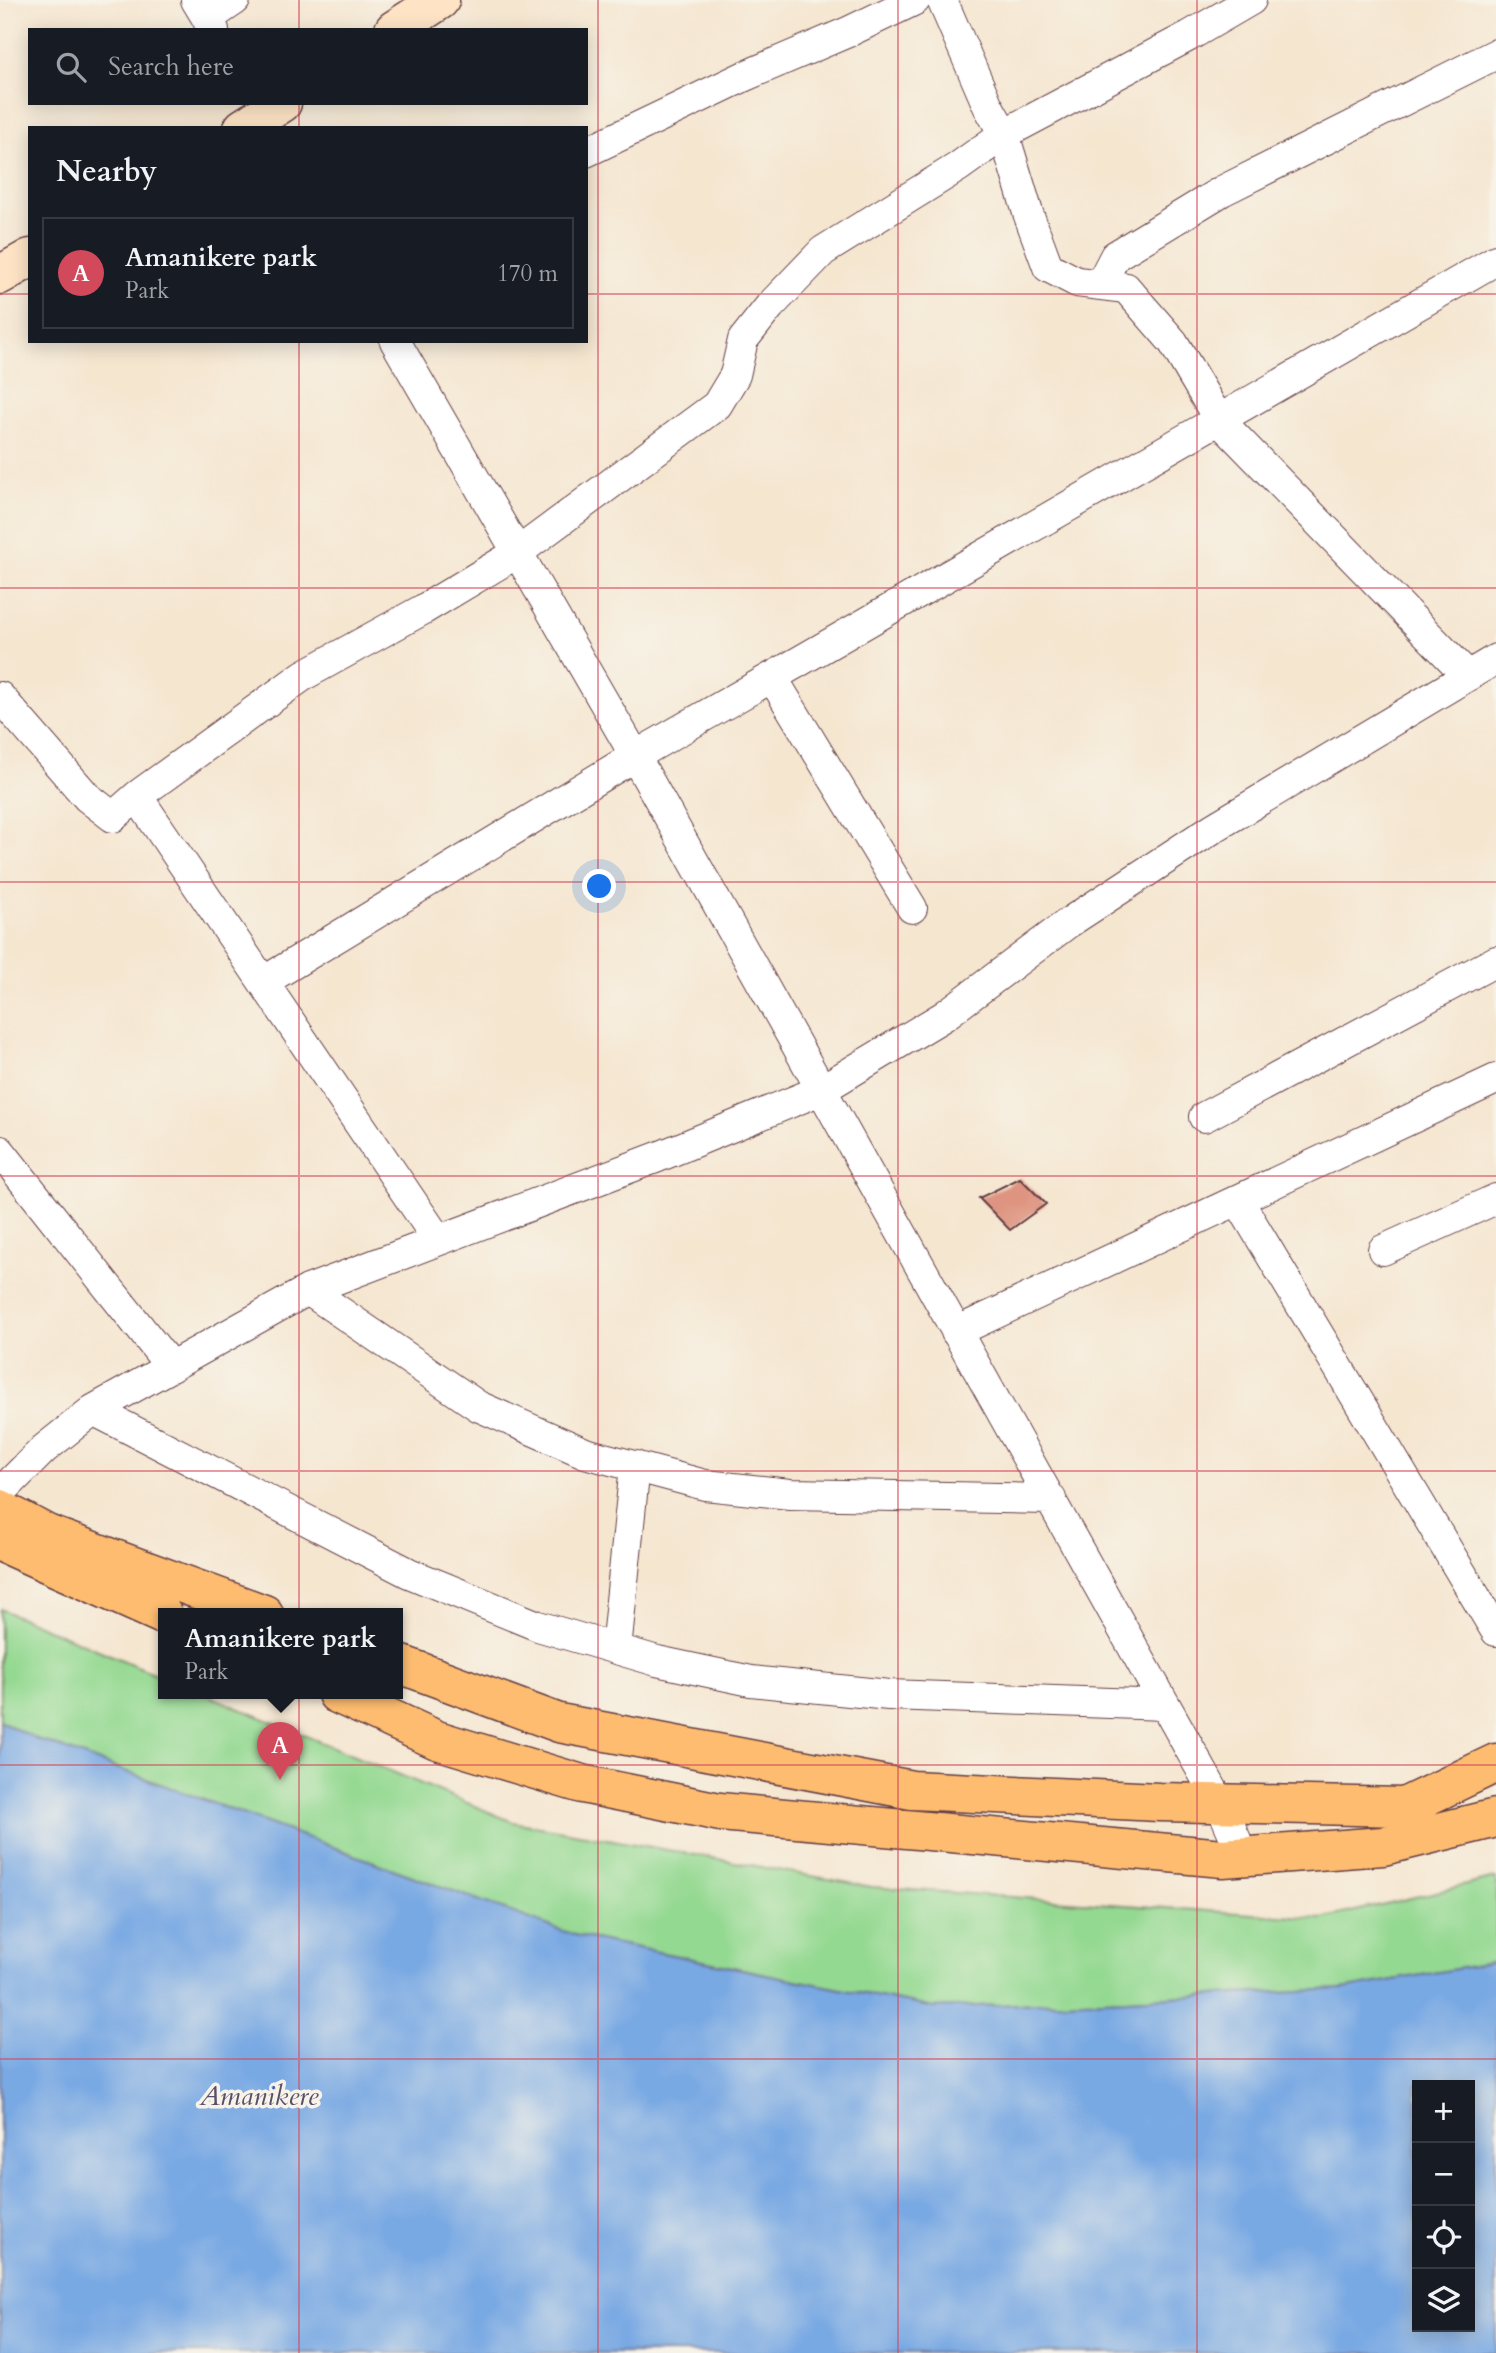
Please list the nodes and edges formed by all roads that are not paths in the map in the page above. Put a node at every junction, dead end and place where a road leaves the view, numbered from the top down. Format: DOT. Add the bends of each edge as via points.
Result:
graph roads {
  1 [pos="235,0"];
  2 [pos="440,0"];
  3 [pos="915,0"];
  4 [pos="942,0"];
  5 [pos="1251,0"];
  6 [pos="206,16"];
  7 [pos="397,28"];
  8 [pos="1496,54"];
  9 [pos="1004,134"];
  10 [pos="588,151"];
  11 [pos="28,259"];
  12 [pos="1496,260"];
  13 [pos="0,275"];
  14 [pos="1100,285"];
  15 [pos="396,343"];
  16 [pos="1219,420"];
  17 [pos="517,552"];
  18 [pos="1496,659"];
  19 [pos="1468,676"];
  20 [pos="772,677"];
  21 [pos="0,697"];
  22 [pos="635,756"];
  23 [pos="137,796"];
  24 [pos="912,908"];
  25 [pos="1496,961"];
  26 [pos="263,982"];
  27 [pos="1496,1079"];
  28 [pos="821,1090"];
  29 [pos="1204,1117"];
  30 [pos="0,1151"];
  31 [pos="1496,1199"];
  32 [pos="1238,1200"];
  33 [pos="438,1240"];
  34 [pos="1382,1250"];
  35 [pos="308,1290"];
  36 [pos="956,1332"];
  37 [pos="171,1367"];
  38 [pos="93,1410"];
  39 [pos="635,1466"];
  40 [pos="0,1493"];
  41 [pos="1051,1499"];
  42 [pos="0,1509"];
  43 [pos="0,1542"];
  44 [pos="248,1608"];
  45 [pos="158,1613"];
  46 [pos="1496,1631"];
  47 [pos="616,1649"];
  48 [pos="403,1665"];
  49 [pos="348,1699"];
  50 [pos="1165,1705"];
  51 [pos="1496,1763"];
  52 [pos="1220,1803"];
  53 [pos="1496,1818"];
  54 [pos="1243,1856"];
  1 -- 6 [label="street"];
  2 -- 7 [label="main road"];
  3 -- 10 [label="street"];
  4 -- 9 [label="street"];
  5 -- 9 [label="street"];
  8 -- 14 [label="street" via="1222,191 1115,256"];
  9 -- 14 [label="street" via="1048,267 1077,282"];
  9 -- 17 [label="street" via="822,251 743,340 735,375 717,405"];
  11 -- 13 [label="main road"];
  12 -- 16 [label="street"];
  14 -- 16 [label="street" via="1126,288 1173,342"];
  15 -- 17 [label="street"];
  16 -- 19 [label="street"];
  16 -- 20 [label="street"];
  17 -- 22 [label="street"];
  17 -- 23 [label="street" via="425,609 303,675"];
  18 -- 19 [label="street"];
  19 -- 28 [label="street" via="1214,827 1068,923 944,1016"];
  20 -- 22 [label="street"];
  20 -- 24 [label="street"];
  21 -- 23 [label="street" via="87,797 113,817"];
  22 -- 26 [label="street"];
  22 -- 28 [label="street"];
  23 -- 26 [label="street"];
  25 -- 29 [label="street"];
  26 -- 33 [label="street"];
  27 -- 32 [label="street"];
  28 -- 33 [label="street"];
  28 -- 36 [label="street"];
  30 -- 37 [label="street"];
  31 -- 34 [label="street"];
  32 -- 36 [label="street"];
  32 -- 46 [label="street"];
  33 -- 35 [label="street"];
  35 -- 37 [label="street"];
  35 -- 39 [label="street" via="478,1406 585,1453"];
  36 -- 41 [label="street"];
  37 -- 38 [label="street"];
  38 -- 40 [label="street" via="44,1449"];
  38 -- 47 [label="street" via="409,1573 538,1626"];
  39 -- 41 [label="street" via="705,1485 790,1494"];
  39 -- 47 [label="street"];
  41 -- 50 [label="street"];
  42 -- 44 [label="main road" via="47,1534"];
  43 -- 45 [label="main road"];
  47 -- 50 [label="street" via="751,1681 834,1690"];
  48 -- 52 [label="main road" via="559,1723 912,1790"];
  49 -- 54 [label="main road" via="451,1744 582,1784 720,1812 1223,1858"];
  50 -- 52 [label="street"];
  51 -- 52 [label="main road" via="1404,1807"];
  52 -- 54 [label="street"];
  53 -- 54 [label="main road" via="1383,1846"];
}
